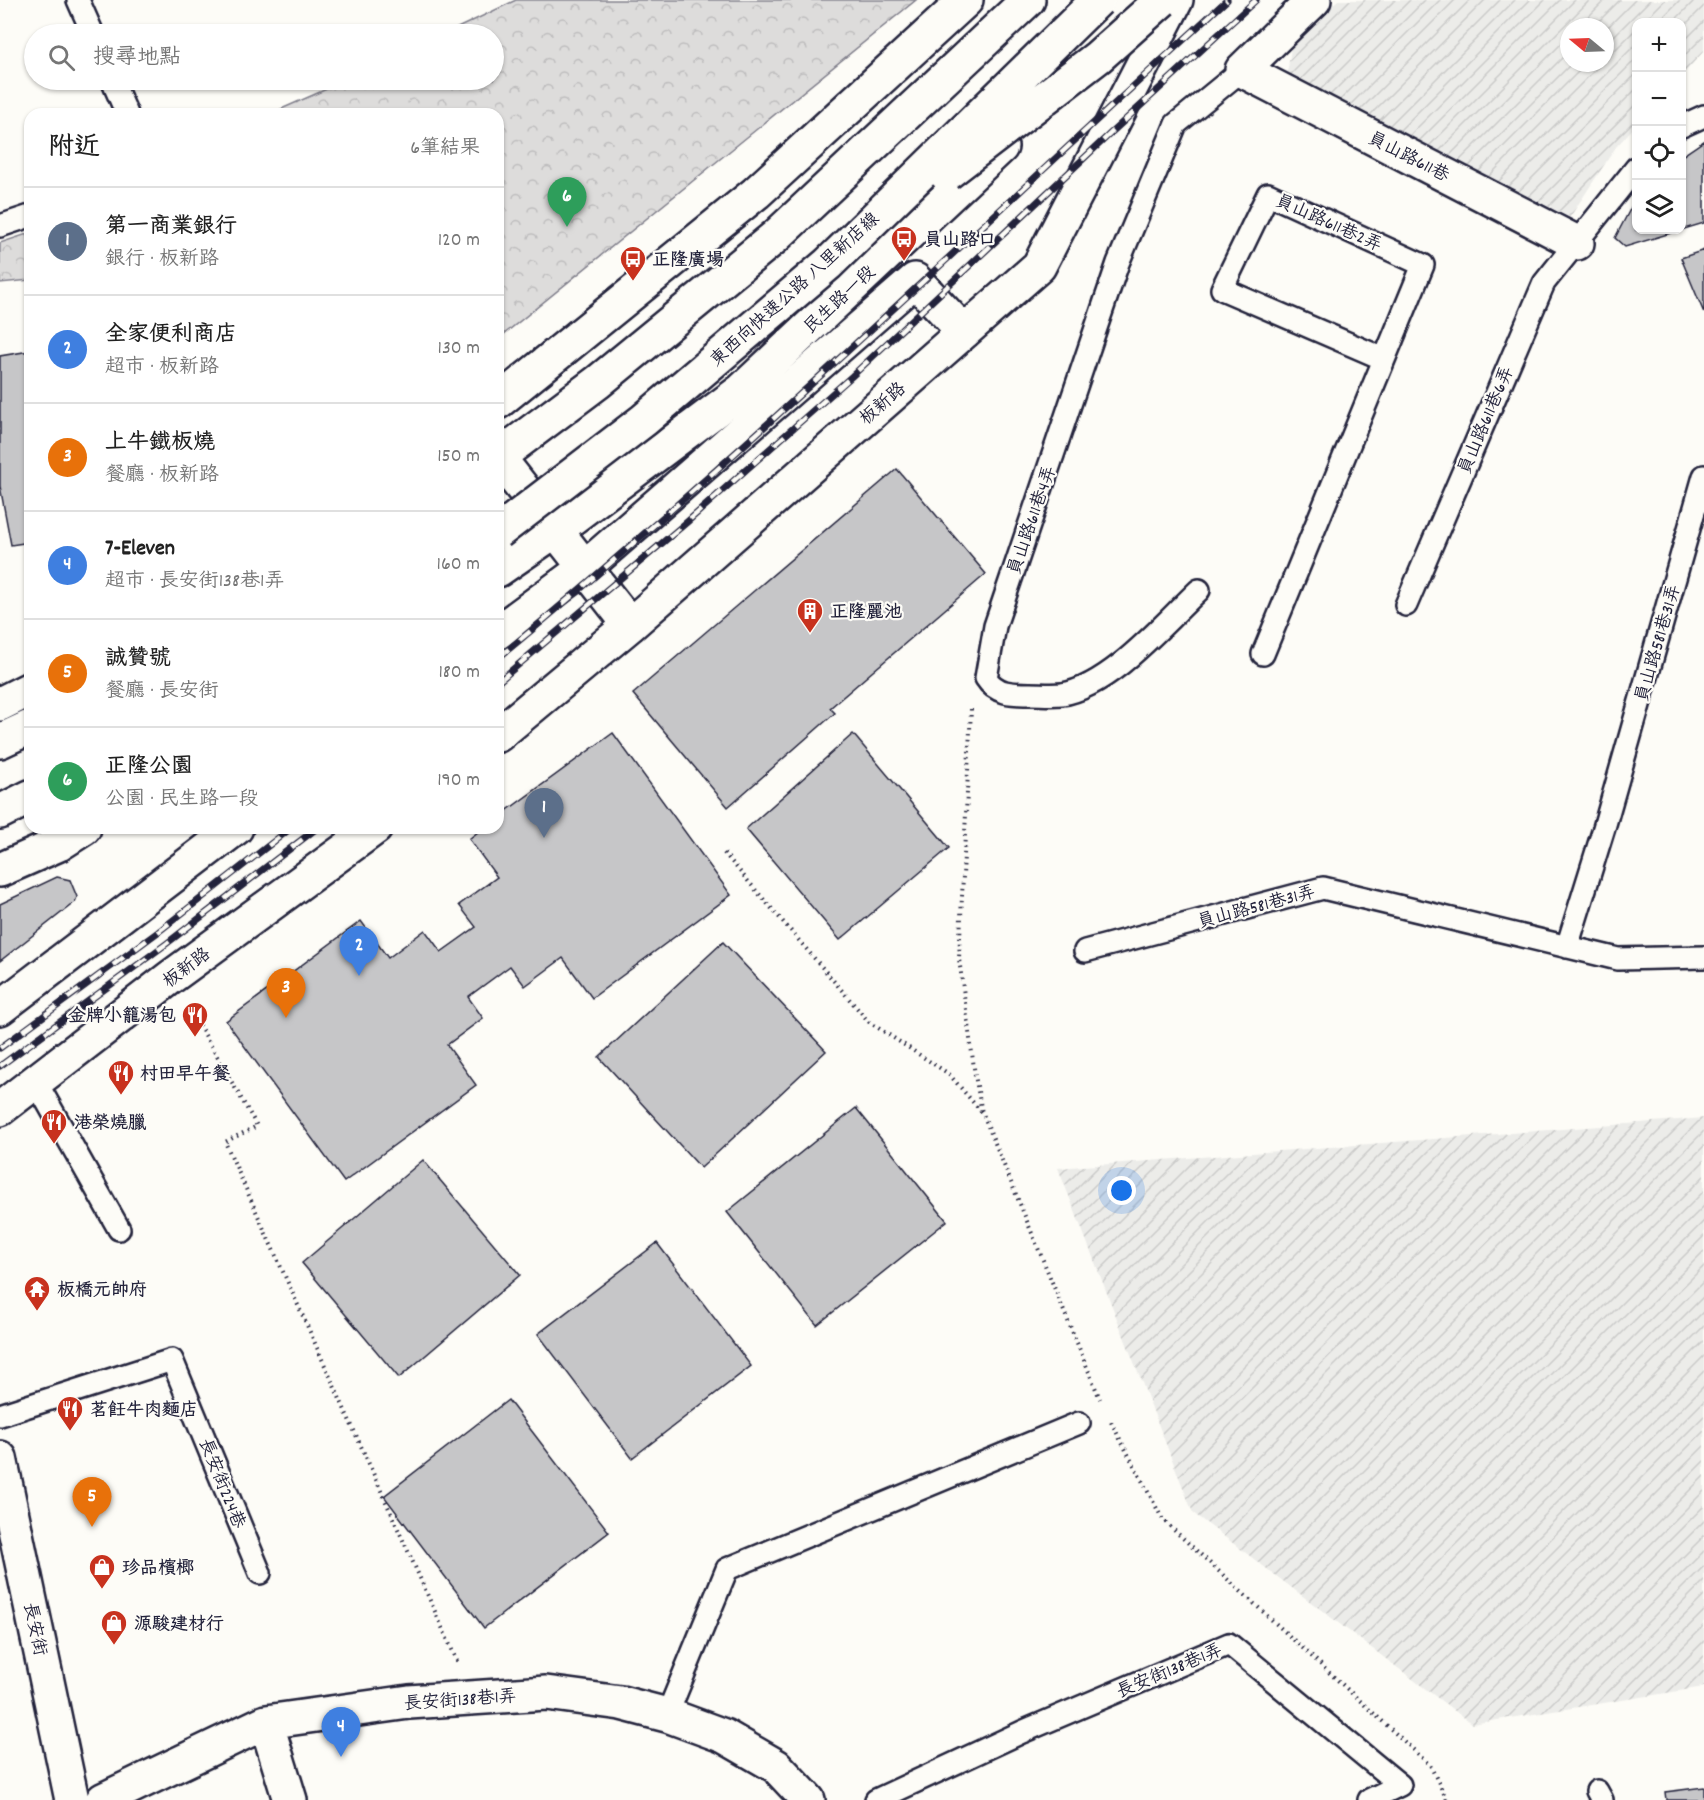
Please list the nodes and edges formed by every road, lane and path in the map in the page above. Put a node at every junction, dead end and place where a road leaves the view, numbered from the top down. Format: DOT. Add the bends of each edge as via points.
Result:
graph roads {
  1 [pos="78,0"];
  2 [pos="966,0"];
  3 [pos="1028,0"];
  4 [pos="1098,0"];
  5 [pos="1157,0"];
  6 [pos="1162,0"];
  7 [pos="1176,0"];
  8 [pos="1306,3"];
  9 [pos="89,24"];
  10 [pos="1242,70"];
  11 [pos="116,90"];
  12 [pos="124,108"];
  13 [pos="1704,116"];
  14 [pos="1686,124"];
  15 [pos="1632,173"];
  16 [pos="24,218"];
  17 [pos="0,226"];
  18 [pos="1577,243"];
  19 [pos="828,264"];
  20 [pos="964,332"];
  21 [pos="1384,358"];
  22 [pos="504,397"];
  23 [pos="504,452"];
  24 [pos="504,465"];
  25 [pos="1704,476"];
  26 [pos="504,527"];
  27 [pos="556,530"];
  28 [pos="1695,546"];
  29 [pos="504,566"];
  30 [pos="586,567"];
  31 [pos="1199,590"];
  32 [pos="1406,605"];
  33 [pos="630,626"];
  34 [pos="504,628"];
  35 [pos="1263,654"];
  36 [pos="24,692"];
  37 [pos="0,704"];
  38 [pos="24,730"];
  39 [pos="504,730"];
  40 [pos="0,741"];
  41 [pos="24,800"];
  42 [pos="0,812"];
  43 [pos="75,834"];
  44 [pos="228,834"];
  45 [pos="367,834"];
  46 [pos="724,853"];
  47 [pos="0,870"];
  48 [pos="1567,947"];
  49 [pos="1085,951"];
  50 [pos="1704,957"];
  51 [pos="171,977"];
  52 [pos="0,1008"];
  53 [pos="36,1082"];
  54 [pos="0,1109"];
  55 [pos="119,1228"];
  56 [pos="1101,1402"];
  57 [pos="1106,1413"];
  58 [pos="0,1415"];
  59 [pos="1079,1424"];
  60 [pos="0,1458"];
  61 [pos="260,1573"];
  62 [pos="473,1696"];
  63 [pos="667,1715"];
  64 [pos="266,1722"];
  65 [pos="72,1800"];
  66 [pos="103,1800"];
  67 [pos="290,1800"];
  68 [pos="808,1800"];
  69 [pos="876,1800"];
  70 [pos="1369,1800"];
  71 [pos="1447,1800"];
  1 -- 9 [label="lane"];
  2 -- 22 [label="main road" via="756,193"];
  3 -- 23 [label="main road" via="775,237 598,382"];
  4 -- 19 [label="main road, 東西向快速公路 八里新店線, bridge"];
  5 -- 27 [label="main road, 民生路一段" via="741,390"];
  6 -- 19 [label="main road, bridge" via="1098,57"];
  7 -- 20 [label="main road, 板新路" via="1039,266"];
  8 -- 10 [label="main road"];
  10 -- 18 [label="main road, 員山路611巷"];
  10 -- 31 [label="lane, 員山路611巷4弄" via="1176,124 1118,262 995,626 986,678 992,687 1009,694 1063,694 1098,681"];
  11 -- 12 [label="lane"];
  13 -- 14 [label="lane"];
  15 -- 18 [label="lane, 員山路611巷6弄"];
  16 -- 17 [label="lane"];
  18 -- 32 [label="lane, 員山路611巷6弄" via="1544,283"];
  19 -- 26 [label="main road, 東西向快速公路 八里新店線, bridge" via="644,420"];
  20 -- 30 [label="main road" via="915,280"];
  20 -- 33 [label="main road, 板新路"];
  21 -- 21 [label="lane, 員山路611巷2弄" via="1222,289 1268,194 1423,265"];
  21 -- 35 [label="lane, 員山路611巷2弄"];
  24 -- 27 [label="main road"];
  25 -- 28 [label="lane, 員山路581巷31弄"];
  27 -- 29 [label="main road, 民生路一段"];
  27 -- 30 [label="main road"];
  28 -- 48 [label="lane, 員山路581巷31弄"];
  30 -- 33 [label="main road"];
  30 -- 34 [label="main road"];
  33 -- 39 [label="main road, 板新路"];
  36 -- 37 [label="main road"];
  38 -- 40 [label="main road"];
  41 -- 42 [label="main road"];
  43 -- 47 [label="main road"];
  44 -- 52 [label="main road"];
  45 -- 51 [label="main road, 板新路"];
  46 -- 56 [label="path" via="869,1022 949,1074 983,1114"];
  48 -- 49 [label="lane, 員山路581巷31弄" via="1323,888"];
  48 -- 50 [label="lane, 員山路581巷31弄" via="1618,959"];
  51 -- 53 [label="main road, 板新路"];
  51 -- 62 [label="path" via="257,1126 225,1142"];
  53 -- 54 [label="main road, 板新路"];
  53 -- 55 [label="lane"];
  57 -- 71 [label="path" via="1163,1520 1430,1765"];
  58 -- 61 [label="lane, 長安街224巷" via="172,1360"];
  59 -- 63 [label="lane" via="727,1569"];
  60 -- 65 [label="main road, 長安街"];
  62 -- 63 [label="main road, 長安街138巷1弄" via="546,1693 621,1703"];
  62 -- 64 [label="main road, 長安街138巷1弄"];
  63 -- 68 [label="main road, 長安街138巷1弄" via="724,1736 776,1766"];
  64 -- 66 [label="main road, 長安街138巷1弄"];
  64 -- 67 [label="main road"];
  69 -- 70 [label="lane, 長安街138巷1弄" via="1022,1732 1230,1644 1400,1785"];
}
